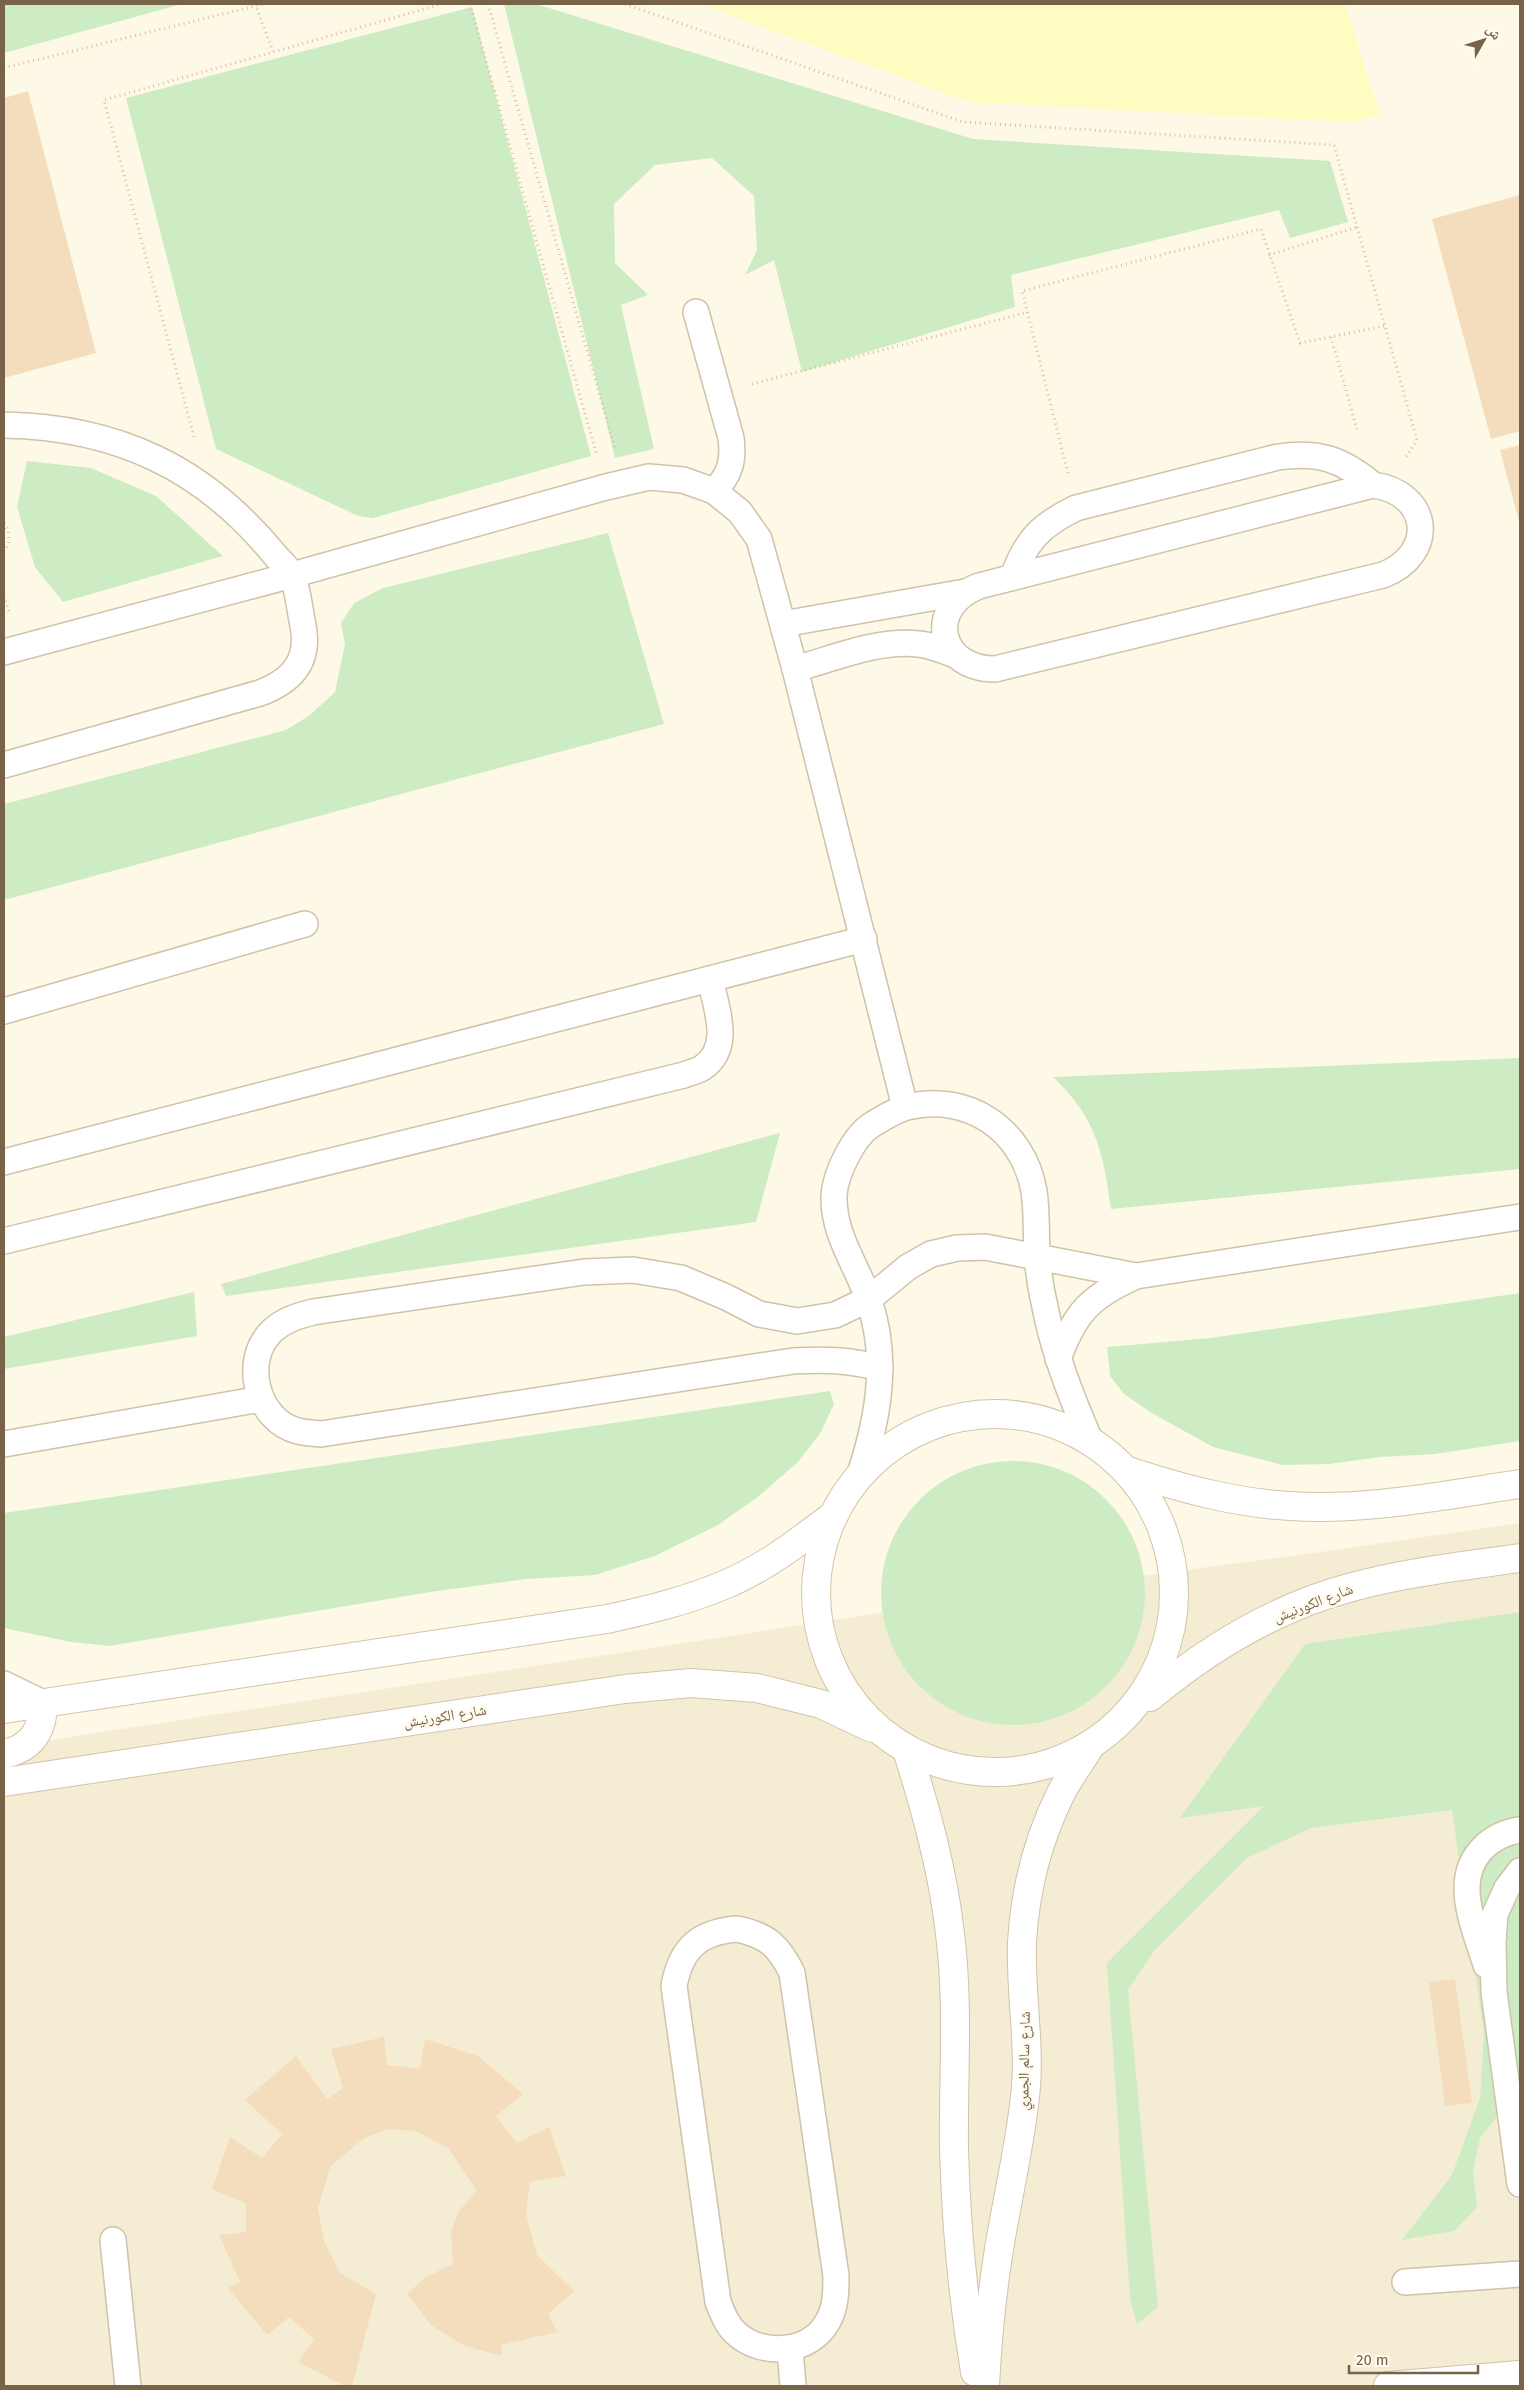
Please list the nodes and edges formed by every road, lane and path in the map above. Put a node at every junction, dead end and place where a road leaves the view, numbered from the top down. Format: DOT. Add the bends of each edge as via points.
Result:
graph roads {
  1 [pos="255,4"];
  2 [pos="263,4"];
  3 [pos="442,4"];
  4 [pos="470,4"];
  5 [pos="488,4"];
  6 [pos="625,4"];
  7 [pos="273,51"];
  8 [pos="4,68"];
  9 [pos="1356,227"];
  10 [pos="1269,255"];
  11 [pos="696,312"];
  12 [pos="1028,312"];
  13 [pos="1384,326"];
  14 [pos="1331,337"];
  15 [pos="719,393"];
  16 [pos="4,425"];
  17 [pos="615,485"];
  18 [pos="1381,486"];
  19 [pos="207,489"];
  20 [pos="714,491"];
  21 [pos="1076,508"];
  22 [pos="4,523"];
  23 [pos="4,551"];
  24 [pos="292,575"];
  25 [pos="1013,577"];
  26 [pos="965,592"];
  27 [pos="783,624"];
  28 [pos="4,652"];
  29 [pos="955,655"];
  30 [pos="795,669"];
  31 [pos="4,765"];
  32 [pos="305,924"];
  33 [pos="864,939"];
  34 [pos="710,979"];
  35 [pos="4,1011"];
  36 [pos="905,1107"];
  37 [pos="4,1162"];
  38 [pos="1520,1217"];
  39 [pos="4,1241"];
  40 [pos="1037,1257"];
  41 [pos="1136,1276"];
  42 [pos="869,1299"];
  43 [pos="1058,1359"];
  44 [pos="880,1368"];
  45 [pos="261,1399"];
  46 [pos="1089,1438"];
  47 [pos="4,1444"];
  48 [pos="861,1471"];
  49 [pos="1128,1471"];
  50 [pos="1520,1484"];
  51 [pos="830,1518"];
  52 [pos="1520,1558"];
  53 [pos="4,1684"];
  54 [pos="43,1703"];
  55 [pos="4,1708"];
  56 [pos="1132,1712"];
  57 [pos="881,1732"];
  58 [pos="1089,1748"];
  59 [pos="907,1750"];
  60 [pos="4,1754"];
  61 [pos="4,1782"];
  62 [pos="1520,1830"];
  63 [pos="1520,1871"];
  64 [pos="1520,1901"];
  65 [pos="1495,1914"];
  66 [pos="1494,1992"];
  67 [pos="1520,2184"];
  68 [pos="113,2240"];
  69 [pos="1520,2274"];
  70 [pos="1405,2282"];
  71 [pos="790,2349"];
  72 [pos="1520,2375"];
  73 [pos="128,2386"];
  74 [pos="794,2386"];
  75 [pos="977,2386"];
  76 [pos="985,2386"];
  77 [pos="1388,2386"];
  1 -- 2 [label="path"];
  1 -- 7 [label="path"];
  1 -- 8 [label="path"];
  3 -- 7 [label="path"];
  4 -- 17 [label="path"];
  5 -- 17 [label="path"];
  6 -- 9 [label="path" via="963,122 1334,145"];
  7 -- 19 [label="path" via="104,100"];
  9 -- 10 [label="path"];
  9 -- 13 [label="path"];
  10 -- 12 [label="path" via="1261,229 1022,291"];
  10 -- 14 [label="path" via="1300,343"];
  11 -- 15 [label="lane"];
  12 -- 15 [label="path"];
  12 -- 21 [label="path"];
  13 -- 14 [label="path"];
  13 -- 18 [label="path" via="1417,440"];
  14 -- 18 [label="path"];
  15 -- 20 [label="lane" via="733,453 731,467"];
  16 -- 19 [label="lane" via="39,426 98,436 155,458"];
  17 -- 20 [label="lane" via="650,477 683,480"];
  17 -- 24 [label="lane"];
  18 -- 21 [label="lane" via="1339,461 1298,454"];
  18 -- 25 [label="lane"];
  18 -- 29 [label="lane" via="1402,493 1412,504 1420,533 1409,560 1390,573 995,669 980,669"];
  19 -- 24 [label="lane" via="253,528"];
  20 -- 27 [label="lane" via="740,512 759,539"];
  21 -- 25 [label="lane" via="1054,518 1035,534 1021,554"];
  22 -- 23 [label="path" via="9,531 9,541"];
  24 -- 28 [label="lane"];
  24 -- 31 [label="lane" via="304,629 304,651 296,671 280,686"];
  25 -- 26 [label="lane"];
  26 -- 27 [label="lane"];
  26 -- 29 [label="lane" via="954,601 944,628 947,642"];
  27 -- 30 [label="lane"];
  29 -- 30 [label="lane" via="917,644 897,644 878,646"];
  30 -- 33 [label="lane"];
  32 -- 35 [label="lane"];
  33 -- 34 [label="lane"];
  33 -- 36 [label="lane"];
  34 -- 37 [label="lane"];
  34 -- 39 [label="lane" via="722,1034 716,1053 703,1068"];
  36 -- 40 [label="lane" via="940,1103 974,1111 1003,1130 1023,1157 1034,1191"];
  36 -- 42 [label="lane" via="865,1132 845,1157 834,1195 839,1235"];
  38 -- 41 [label="lane"];
  40 -- 41 [label="lane"];
  40 -- 42 [label="lane" via="985,1247 957,1248 931,1254 908,1267"];
  40 -- 43 [label="lane"];
  41 -- 43 [label="lane" via="1109,1288 1086,1307 1068,1331"];
  42 -- 44 [label="lane" via="877,1333"];
  42 -- 45 [label="lane" via="835,1315 797,1320 760,1314 681,1278 633,1270 584,1272 313,1312 290,1318 271,1332 258,1352 255,1376"];
  43 -- 46 [label="lane"];
  44 -- 45 [label="lane" via="852,1361 793,1361 321,1434 297,1431 276,1419"];
  44 -- 48 [label="lane" via="872,1438"];
  45 -- 47 [label="lane"];
  46 -- 48 [label="main road" via="1031,1416 969,1413 909,1433"];
  46 -- 49 [label="main road"];
  48 -- 51 [label="main road"];
  49 -- 50 [label="main road" via="1180,1488 1290,1506 1346,1507 1402,1502"];
  49 -- 56 [label="main road" via="1158,1514 1174,1564 1174,1617 1160,1668"];
  51 -- 54 [label="main road" via="780,1555 726,1585 668,1606 607,1619"];
  51 -- 57 [label="main road" via="815,1575 819,1634 842,1688"];
  52 -- 56 [label="main road, شارع الكورنيش" via="1351,1587 1291,1609 1234,1637 1181,1671"];
  53 -- 54 [label="lane"];
  54 -- 55 [label="main road"];
  54 -- 60 [label="main road" via="40,1729 33,1740 23,1748"];
  56 -- 58 [label="main road, شارع الكورنيش"];
  57 -- 59 [label="main road"];
  57 -- 61 [label="main road, شارع الكورنيش" via="821,1704 757,1688 691,1683 625,1689"];
  58 -- 59 [label="main road" via="1046,1767 999,1773 951,1768"];
  58 -- 76 [label="main road, شارع سالم الجمري" via="1051,1816 1028,1890 1022,1943 1026,2090 997,2262"];
  59 -- 75 [label="main road" via="926,1810 950,1934 959,2242"];
  62 -- 66 [label="lane" via="1505,1832 1489,1841 1468,1870 1468,1906"];
  63 -- 65 [label="lane" via="1507,1888"];
  64 -- 65 [label="lane"];
  65 -- 66 [label="lane"];
  66 -- 67 [label="lane"];
  68 -- 73 [label="lane"];
  69 -- 70 [label="lane"];
  71 -- 71 [label="lane" via="811,2339 828,2322 836,2300 792,1974 772,1942 755,1933 736,1929 718,1931 701,1938 687,1951 678,1967 674,1986 718,2302 725,2320 752,2345 771,2350"];
  71 -- 74 [label="lane"];
  72 -- 77 [label="main road"];
}
